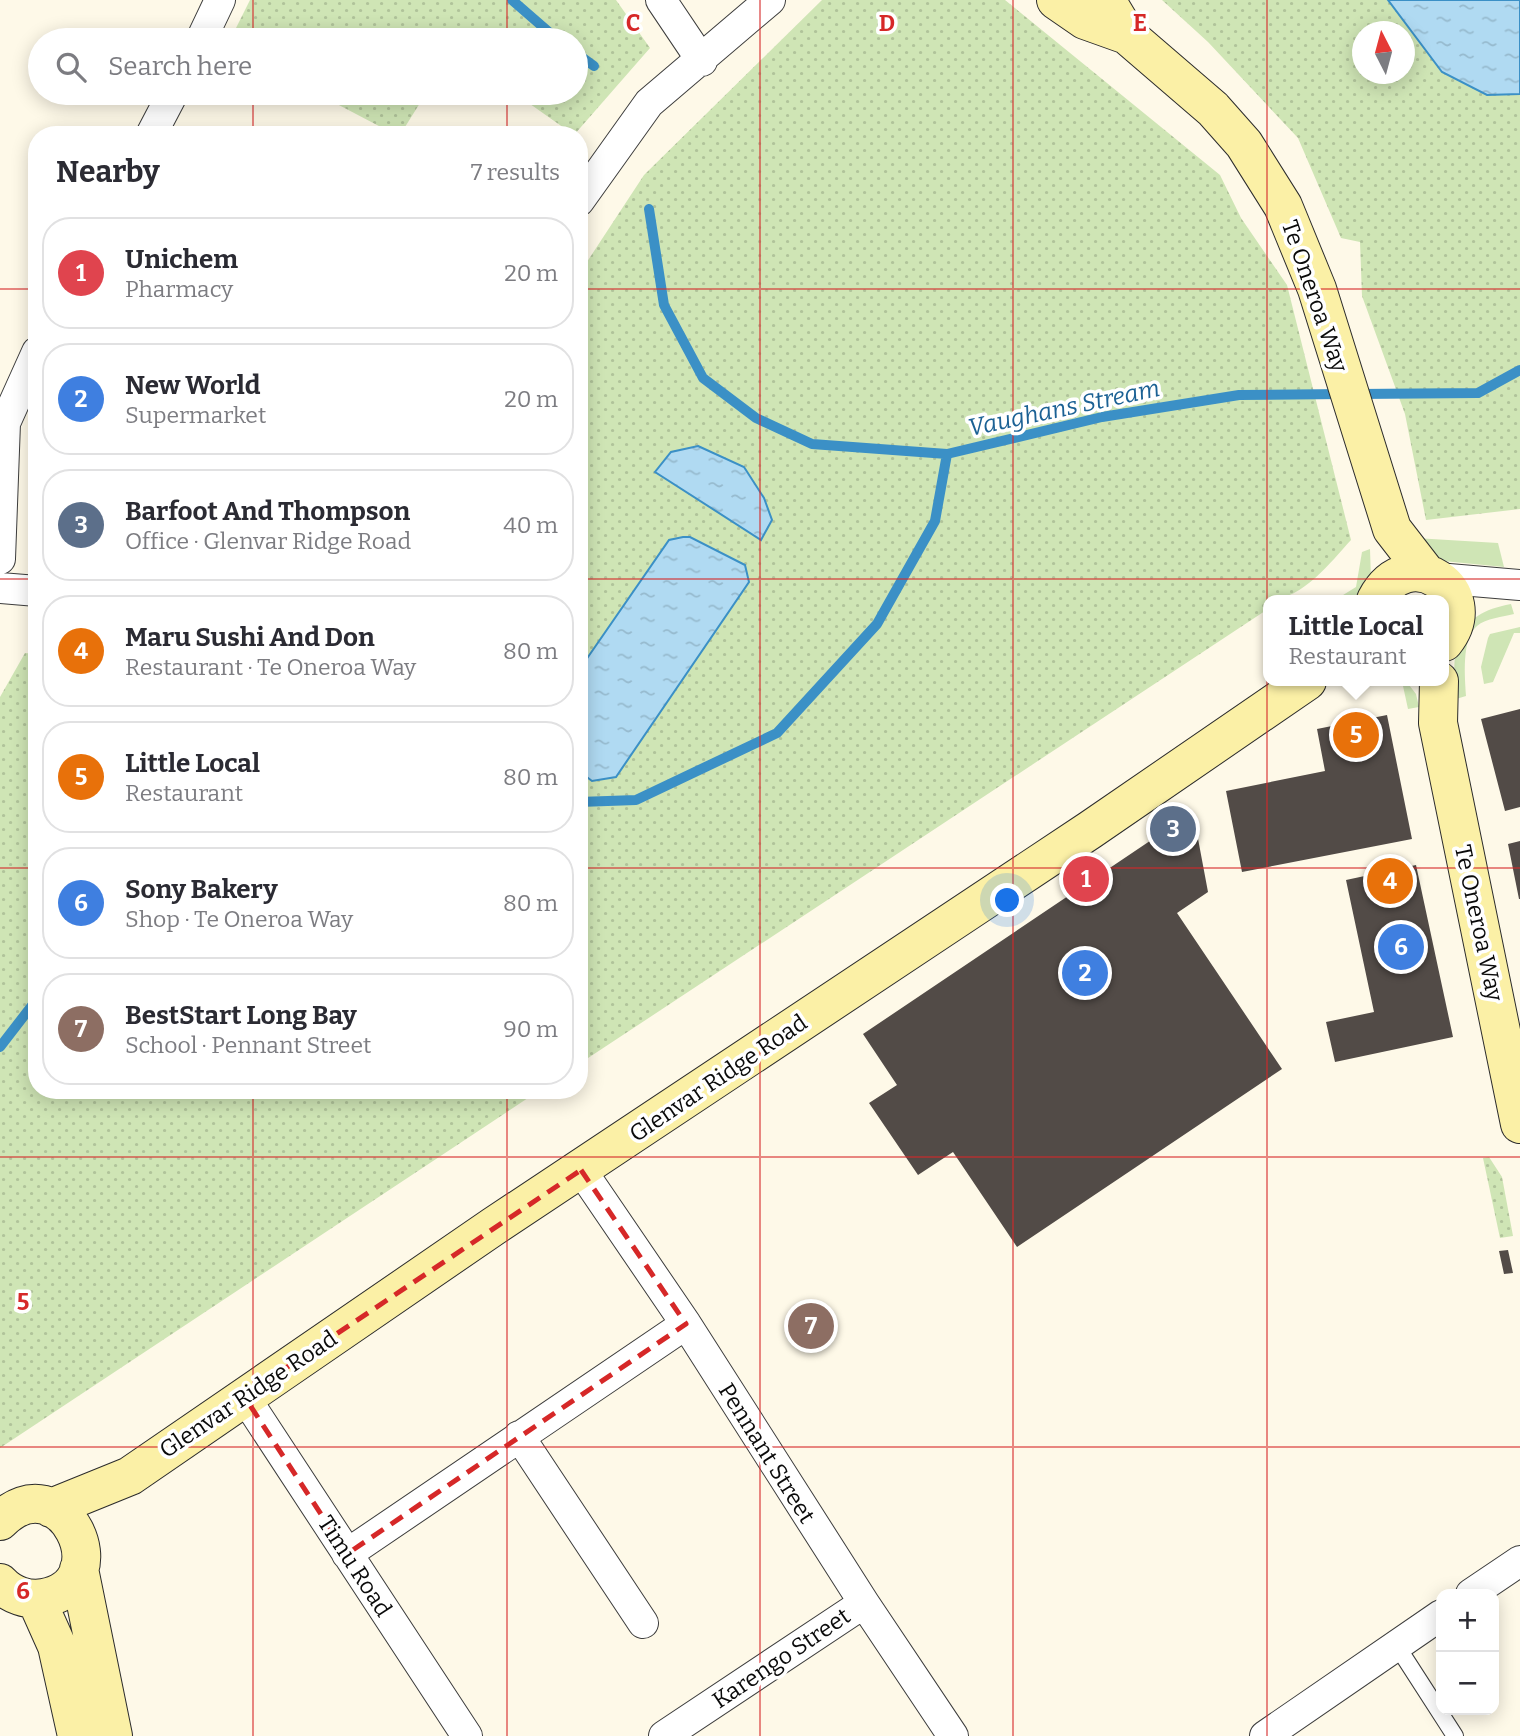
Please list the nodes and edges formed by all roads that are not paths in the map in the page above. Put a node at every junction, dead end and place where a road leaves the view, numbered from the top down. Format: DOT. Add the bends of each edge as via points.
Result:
graph roads {
  1 [pos="220,0"];
  2 [pos="661,0"];
  3 [pos="770,0"];
  4 [pos="1056,0"];
  5 [pos="1106,0"];
  6 [pos="207,28"];
  7 [pos="1127,35"];
  8 [pos="702,61"];
  9 [pos="167,105"];
  10 [pos="156,126"];
  11 [pos="588,188"];
  12 [pos="28,372"];
  13 [pos="1392,529"];
  14 [pos="0,559"];
  15 [pos="1432,576"];
  16 [pos="1515,585"];
  17 [pos="0,588"];
  18 [pos="28,590"];
  19 [pos="1382,591"];
  20 [pos="1449,631"];
  21 [pos="1300,686"];
  22 [pos="1420,686"];
  23 [pos="1439,686"];
  24 [pos="1438,723"];
  25 [pos="1065,846"];
  26 [pos="1086,884"];
  27 [pos="1520,1124"];
  28 [pos="581,1170"];
  29 [pos="686,1324"];
  30 [pos="244,1396"];
  31 [pos="519,1436"];
  32 [pos="130,1476"];
  33 [pos="51,1508"];
  34 [pos="0,1521"];
  35 [pos="80,1554"];
  36 [pos="346,1554"];
  37 [pos="1520,1560"];
  38 [pos="1478,1589"];
  39 [pos="10,1590"];
  40 [pos="864,1603"];
  41 [pos="1436,1619"];
  42 [pos="643,1623"];
  43 [pos="1397,1646"];
  44 [pos="77,1736"];
  45 [pos="113,1736"];
  46 [pos="467,1736"];
  47 [pos="664,1736"];
  48 [pos="953,1736"];
  49 [pos="1265,1736"];
  50 [pos="1455,1736"];
  1 -- 6 [label="street"];
  2 -- 8 [label="street"];
  3 -- 8 [label="street"];
  4 -- 7 [label="street, Te Oneroa Way" via="1085,20"];
  5 -- 7 [label="street, Te Oneroa Way"];
  7 -- 13 [label="street, Te Oneroa Way" via="1213,109 1244,144 1283,206 1317,289"];
  8 -- 11 [label="street" via="649,103"];
  9 -- 10 [label="street"];
  12 -- 14 [label="street" via="5,424"];
  13 -- 15 [label="street, Te Oneroa Way"];
  13 -- 19 [label="street, Te Oneroa Way"];
  15 -- 16 [label="street"];
  15 -- 19 [label="street, Te Oneroa Way" via="1413,572"];
  15 -- 20 [label="street, Te Oneroa Way" via="1453,597"];
  16 -- 20 [label="street" via="1469,607"];
  17 -- 18 [label="street"];
  21 -- 25 [label="street, Glenvar Ridge Road"];
  22 -- 24 [label="street, Te Oneroa Way"];
  23 -- 24 [label="street, Te Oneroa Way"];
  24 -- 27 [label="street, Te Oneroa Way"];
  25 -- 26 [label="lane"];
  25 -- 28 [label="street, Glenvar Ridge Road"];
  28 -- 29 [label="street, Pennant Street"];
  28 -- 30 [label="street, Glenvar Ridge Road"];
  29 -- 31 [label="street"];
  29 -- 40 [label="street, Pennant Street"];
  30 -- 32 [label="street, Glenvar Ridge Road"];
  30 -- 36 [label="street, Timu Road"];
  31 -- 36 [label="street"];
  31 -- 42 [label="street"];
  32 -- 33 [label="street, Glenvar Ridge Road"];
  32 -- 35 [label="street, Glenvar Ridge Road"];
  33 -- 34 [label="street, Glenvar Ridge Road" via="21,1507"];
  33 -- 35 [label="street" via="74,1527"];
  35 -- 39 [label="street, Glenvar Ridge Road" via="62,1590"];
  35 -- 45 [label="street"];
  36 -- 46 [label="street, Timu Road"];
  37 -- 38 [label="street"];
  39 -- 44 [label="street" via="57,1646"];
  40 -- 47 [label="street, Karengo Street"];
  40 -- 48 [label="street, Pennant Street"];
  41 -- 43 [label="street"];
  43 -- 49 [label="street"];
  43 -- 50 [label="lane"];
}
